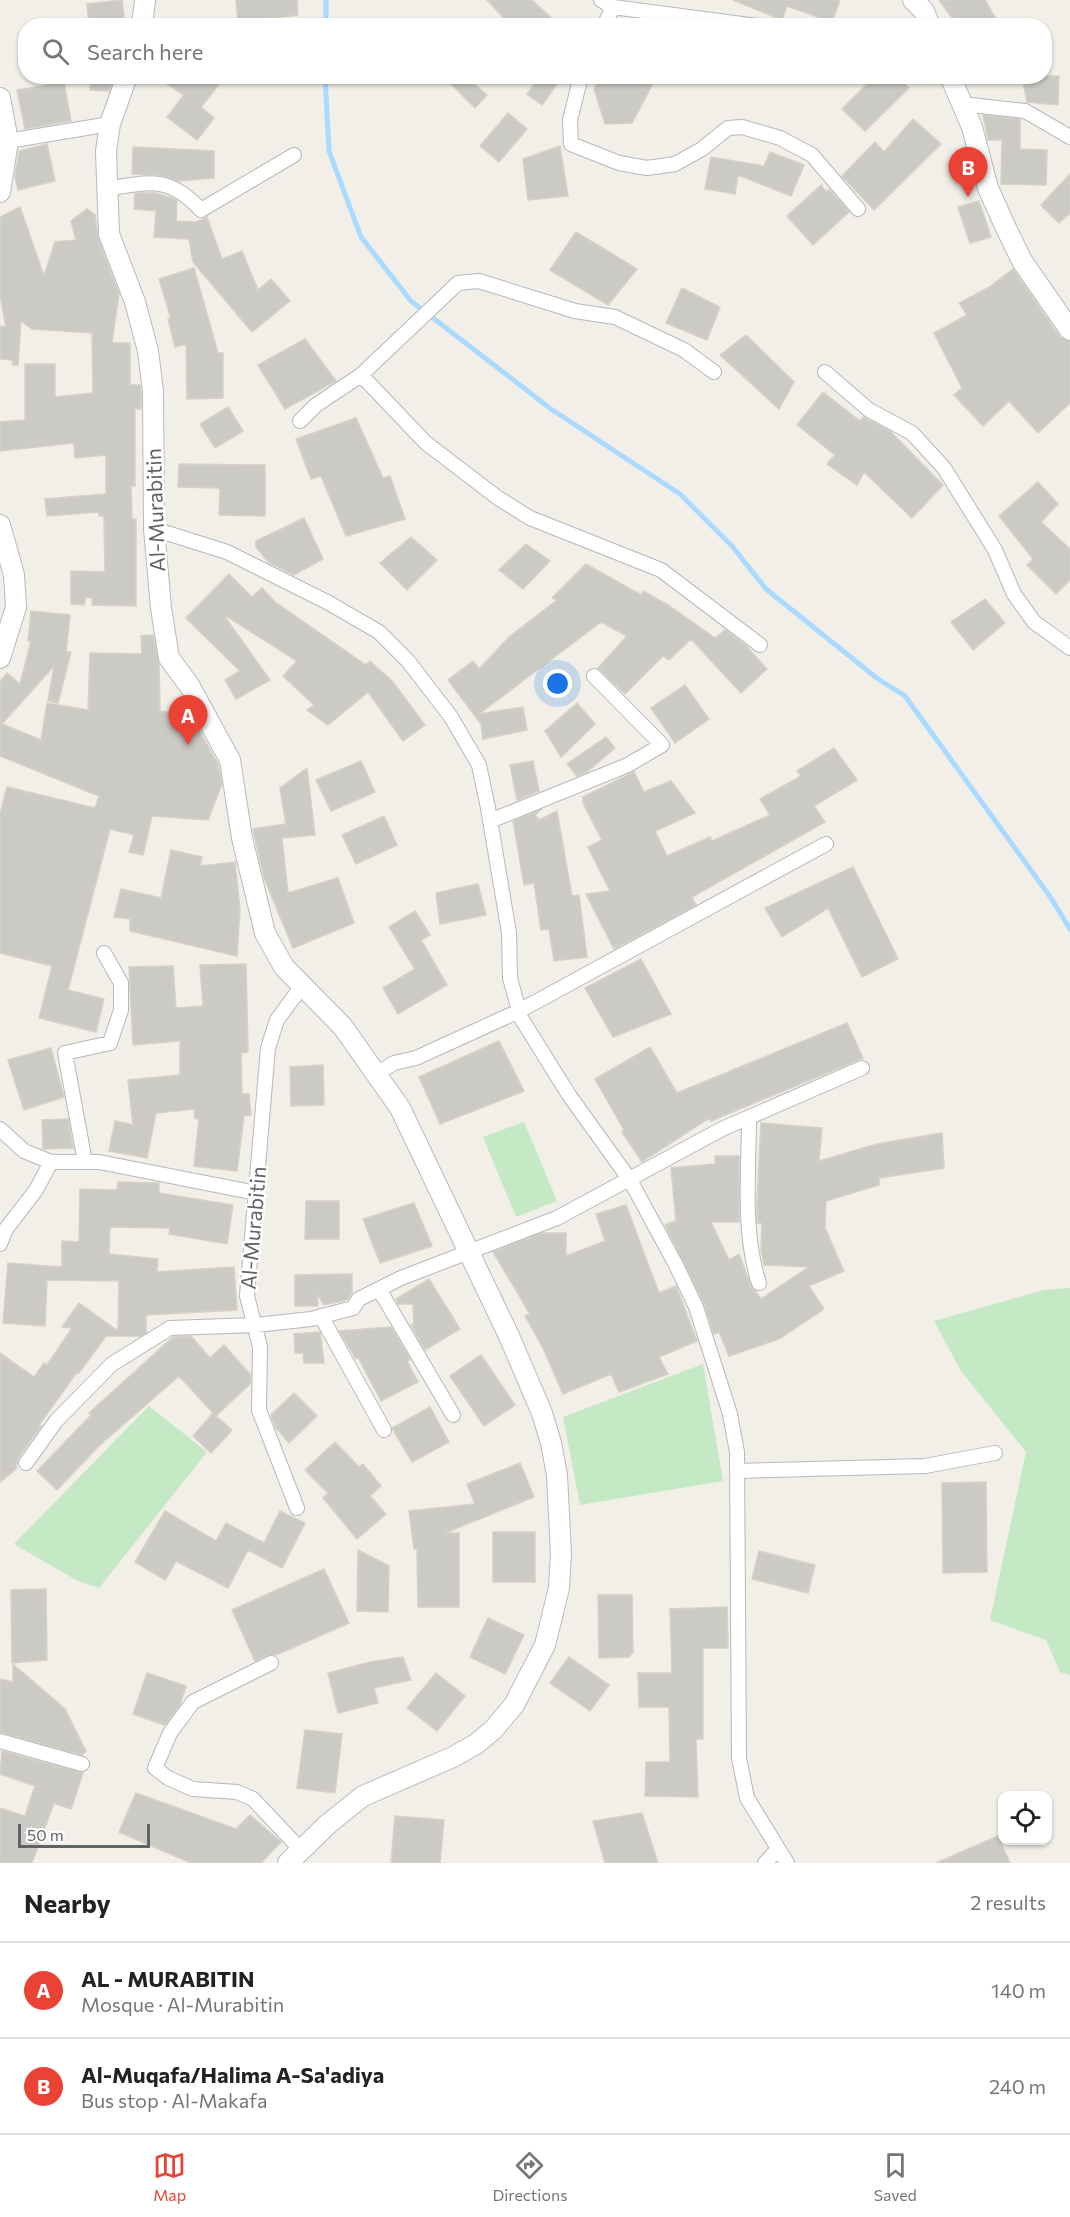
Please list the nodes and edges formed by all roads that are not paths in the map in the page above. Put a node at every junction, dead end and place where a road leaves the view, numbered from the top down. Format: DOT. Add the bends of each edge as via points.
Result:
graph roads {
  1 [pos="145,0"];
  2 [pos="913,0"];
  3 [pos="607,4"];
  4 [pos="143,18"];
  5 [pos="702,18"];
  6 [pos="927,18"];
  7 [pos="124,84"];
  8 [pos="579,84"];
  9 [pos="950,84"];
  10 [pos="0,98"];
  11 [pos="962,104"];
  12 [pos="110,124"];
  13 [pos="1070,137"];
  14 [pos="8,141"];
  15 [pos="294,155"];
  16 [pos="106,189"];
  17 [pos="0,192"];
  18 [pos="858,209"];
  19 [pos="1070,330"];
  20 [pos="714,372"];
  21 [pos="825,372"];
  22 [pos="361,375"];
  23 [pos="300,422"];
  24 [pos="0,525"];
  25 [pos="154,529"];
  26 [pos="760,645"];
  27 [pos="1070,648"];
  28 [pos="0,658"];
  29 [pos="594,676"];
  30 [pos="490,821"];
  31 [pos="826,844"];
  32 [pos="104,953"];
  33 [pos="302,986"];
  34 [pos="519,1011"];
  35 [pos="862,1068"];
  36 [pos="378,1073"];
  37 [pos="750,1117"];
  38 [pos="0,1129"];
  39 [pos="51,1161"];
  40 [pos="85,1161"];
  41 [pos="630,1180"];
  42 [pos="256,1193"];
  43 [pos="0,1244"];
  44 [pos="469,1250"];
  45 [pos="759,1283"];
  46 [pos="379,1289"];
  47 [pos="321,1316"];
  48 [pos="256,1325"];
  49 [pos="453,1415"];
  50 [pos="384,1430"];
  51 [pos="995,1454"];
  52 [pos="26,1463"];
  53 [pos="737,1471"];
  54 [pos="297,1508"];
  55 [pos="271,1663"];
  56 [pos="0,1741"];
  57 [pos="82,1764"];
  58 [pos="778,1849"];
  59 [pos="295,1857"];
  60 [pos="765,1863"];
  61 [pos="787,1863"];
  1 -- 4 [label="street"];
  2 -- 6 [label="street"];
  3 -- 5 [label="street"];
  7 -- 12 [label="street, Al-Murabitin"];
  8 -- 18 [label="street" via="570,120 571,144 619,163 647,168 675,164 728,128 742,127 780,138 812,154"];
  9 -- 11 [label="street"];
  10 -- 14 [label="street"];
  11 -- 13 [label="street" via="1025,111"];
  11 -- 19 [label="street" via="988,188 1005,226 1022,261"];
  12 -- 14 [label="street"];
  12 -- 16 [label="street, Al-Murabitin"];
  14 -- 17 [label="street"];
  15 -- 16 [label="street" via="201,210 177,188 160,184"];
  16 -- 25 [label="street, Al-Murabitin" via="109,234 135,302 148,351 153,391"];
  20 -- 22 [label="street" via="684,350 615,317 575,311 479,281 458,283"];
  21 -- 27 [label="street" via="869,410 912,433 944,468 995,550 1014,594 1034,622"];
  22 -- 23 [label="street" via="316,405"];
  22 -- 26 [label="street" via="426,443 498,498 530,518 661,570"];
  24 -- 28 [label="street" via="14,575 16,607"];
  25 -- 30 [label="street" via="227,552 379,632 408,661 451,717 479,765"];
  25 -- 33 [label="street, Al-Murabitin" via="169,658 189,685 230,760 242,838 265,933 284,967"];
  29 -- 30 [label="street" via="662,745 628,765"];
  30 -- 34 [label="street" via="509,933 510,978"];
  31 -- 34 [label="street"];
  32 -- 40 [label="street" via="121,983 121,1010 110,1043 65,1053"];
  33 -- 36 [label="street, Al-Murabitin" via="343,1027"];
  33 -- 42 [label="street, Al-Murabitin" via="277,1020 268,1048"];
  34 -- 36 [label="street"];
  34 -- 41 [label="street" via="569,1095"];
  35 -- 37 [label="street"];
  36 -- 44 [label="street, Al-Murabitin" via="400,1108"];
  37 -- 41 [label="street"];
  37 -- 45 [label="street" via="749,1235"];
  38 -- 39 [label="street" via="24,1151"];
  39 -- 40 [label="street"];
  39 -- 43 [label="street" via="36,1190 6,1228"];
  40 -- 42 [label="street"];
  41 -- 44 [label="street" via="557,1218"];
  41 -- 53 [label="street" via="696,1307 730,1414"];
  42 -- 48 [label="street, Al-Murabitin" via="247,1296"];
  44 -- 46 [label="street"];
  44 -- 59 [label="street, Al-Murabitin" via="542,1413 551,1443 557,1475 561,1554 552,1623 527,1684 493,1730 453,1757 363,1796"];
  46 -- 47 [label="street" via="359,1299 353,1308"];
  46 -- 49 [label="street"];
  47 -- 48 [label="street"];
  47 -- 50 [label="street"];
  48 -- 52 [label="street" via="170,1328 112,1364 56,1420"];
  48 -- 54 [label="street, Al-Murabitin" via="260,1347 259,1410"];
  51 -- 53 [label="street" via="925,1466"];
  53 -- 58 [label="street" via="739,1758 747,1798"];
  55 -- 59 [label="street" via="193,1702 170,1733 155,1768 193,1789 237,1792 253,1799"];
  56 -- 57 [label="street"];
  58 -- 60 [label="street"];
  58 -- 61 [label="street"];
}
